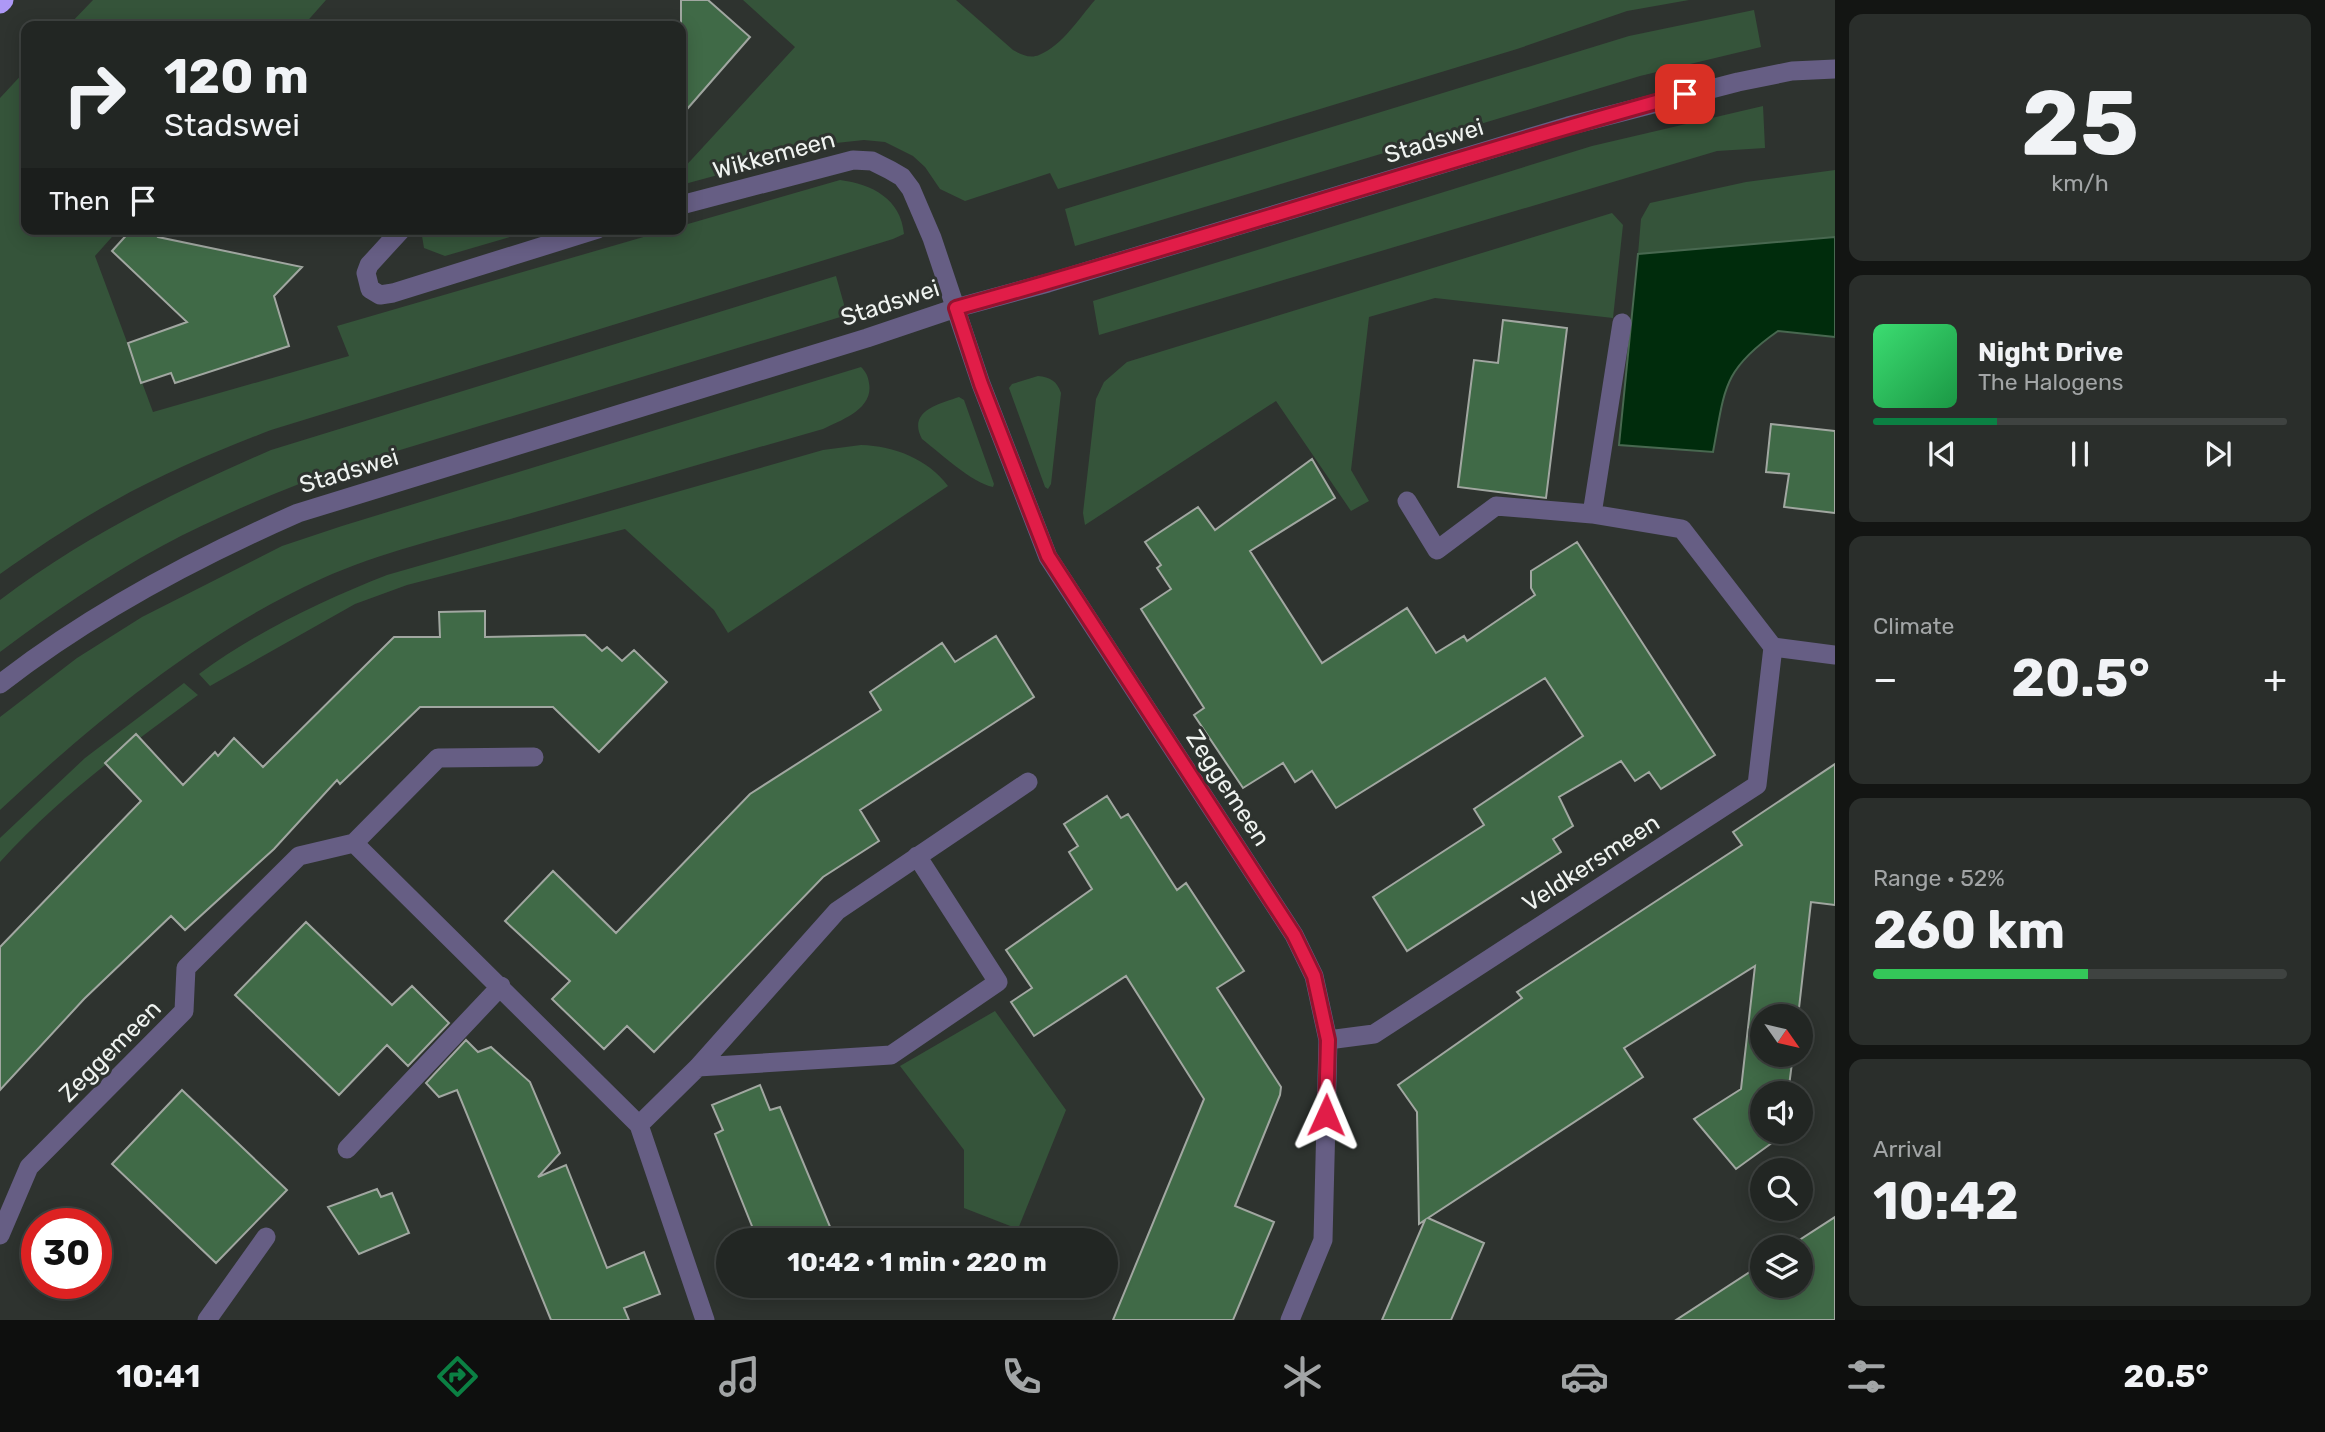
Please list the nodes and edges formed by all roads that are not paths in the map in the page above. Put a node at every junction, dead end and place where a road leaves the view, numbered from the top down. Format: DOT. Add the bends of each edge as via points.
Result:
graph roads {
  1 [pos="1835,69"];
  2 [pos="686,204"];
  3 [pos="396,235"];
  4 [pos="579,235"];
  5 [pos="956,308"];
  6 [pos="1622,323"];
  7 [pos="1407,501"];
  8 [pos="1592,514"];
  9 [pos="1773,647"];
  10 [pos="1835,655"];
  11 [pos="0,684"];
  12 [pos="534,757"];
  13 [pos="1028,782"];
  14 [pos="354,843"];
  15 [pos="917,856"];
  16 [pos="501,986"];
  17 [pos="1328,1040"];
  18 [pos="698,1067"];
  19 [pos="639,1125"];
  20 [pos="347,1149"];
  21 [pos="0,1235"];
  22 [pos="266,1237"];
  23 [pos="207,1320"];
  24 [pos="705,1320"];
  25 [pos="1290,1320"];
  1 -- 5 [label="street, Stadswei" via="1792,71 1738,82 1569,126"];
  2 -- 5 [label="street, Wikkemeen" via="853,160 873,162 902,177 911,189"];
  3 -- 4 [label="street" via="366,273 370,289 380,295"];
  5 -- 11 [label="street, Stadswei" via="298,513 176,570"];
  5 -- 17 [label="street, Zeggemeen" via="1048,556 1294,935 1314,976"];
  6 -- 8 [label="street"];
  7 -- 8 [label="street" via="1437,550 1496,506"];
  8 -- 9 [label="street" via="1682,528"];
  9 -- 10 [label="street"];
  9 -- 17 [label="street, Veldkersmeen" via="1757,785 1374,1034"];
  12 -- 14 [label="street" via="438,758"];
  13 -- 15 [label="street"];
  14 -- 16 [label="street"];
  14 -- 21 [label="street, Zeggemeen" via="299,856 186,968 184,1011 29,1167"];
  15 -- 18 [label="street" via="837,911"];
  15 -- 18 [label="street" via="998,982 891,1055"];
  16 -- 19 [label="street"];
  16 -- 20 [label="street"];
  17 -- 25 [label="street, Zeggemeen" via="1323,1240"];
  18 -- 19 [label="street"];
  19 -- 24 [label="street"];
  22 -- 23 [label="street"];
}
